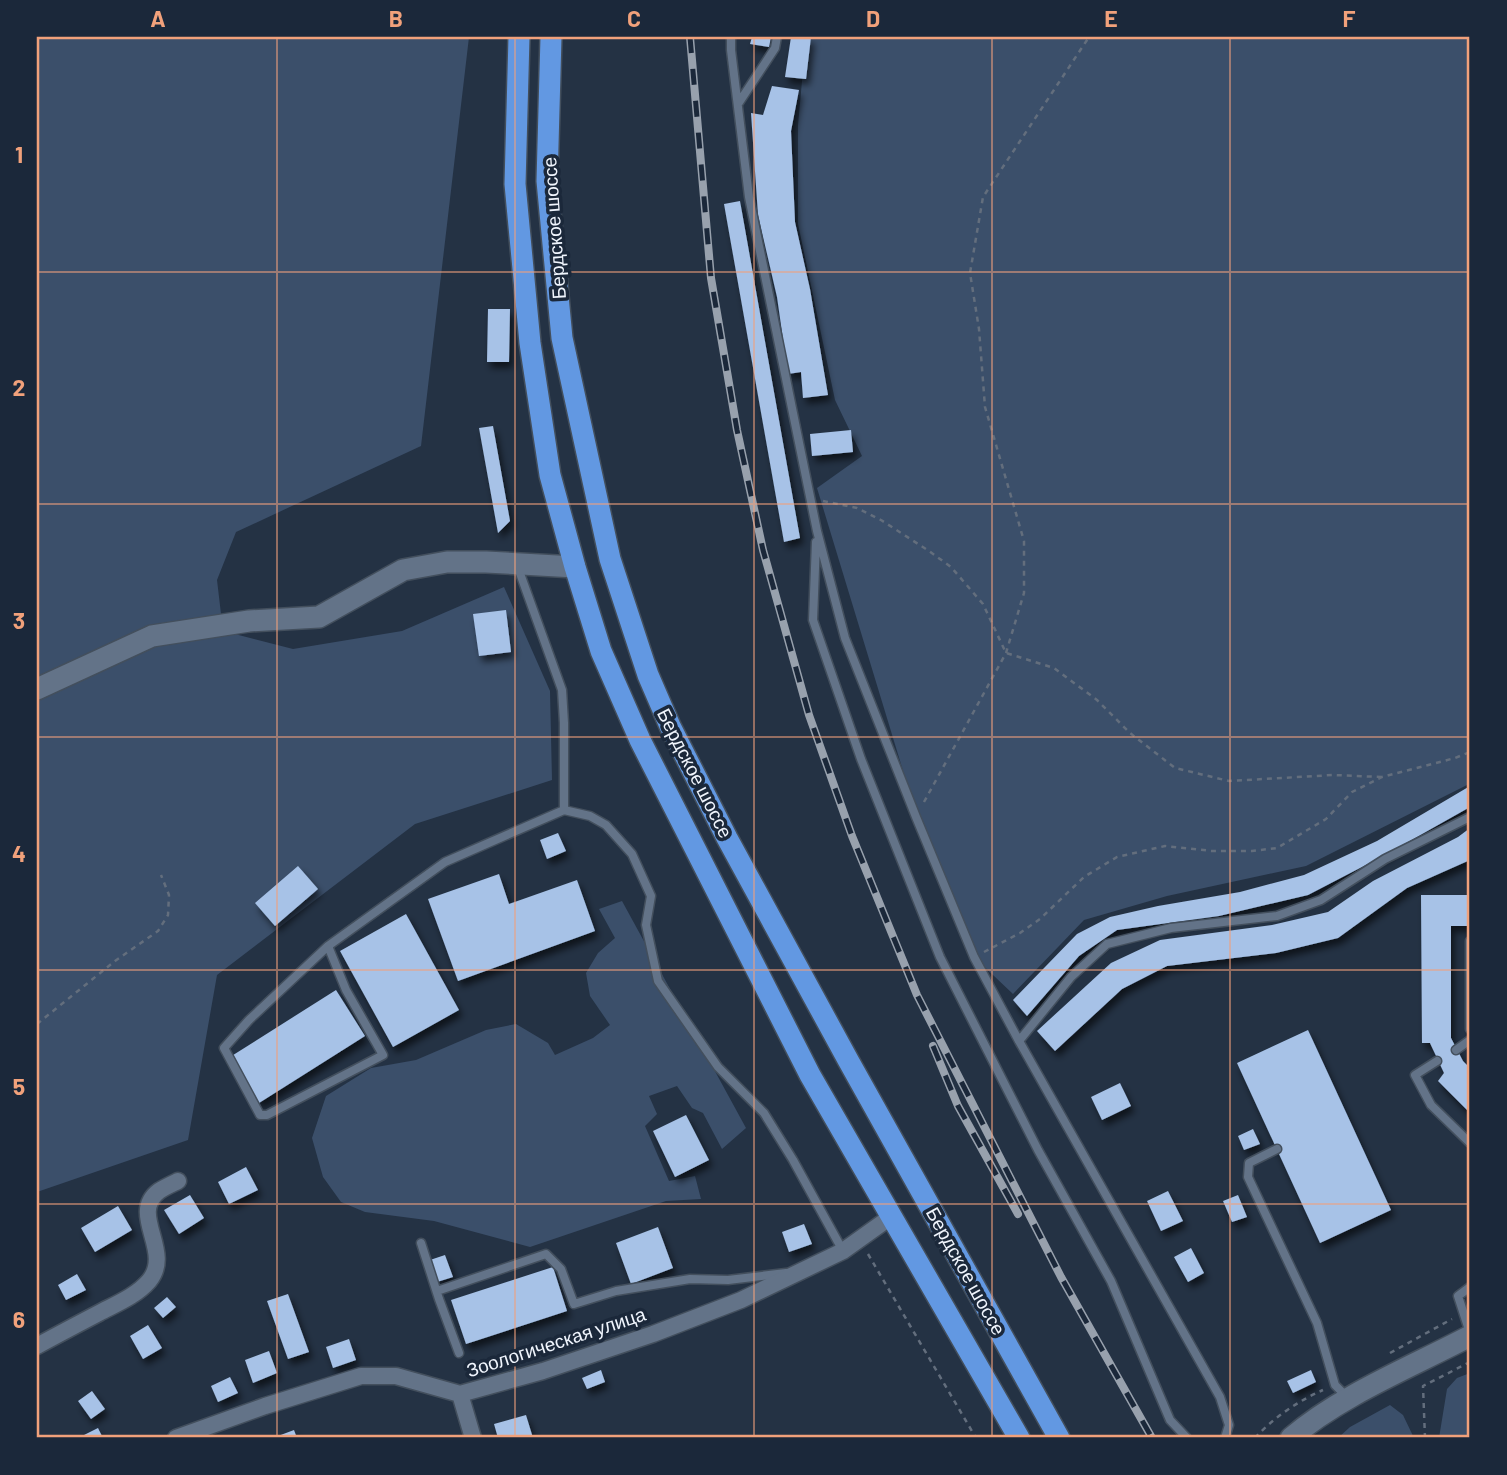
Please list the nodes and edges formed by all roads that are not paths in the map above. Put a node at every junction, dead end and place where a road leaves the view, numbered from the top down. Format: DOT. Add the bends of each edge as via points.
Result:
graph roads {
  1 [pos="519,37"];
  2 [pos="551,37"];
  3 [pos="731,37"];
  4 [pos="777,37"];
  5 [pos="738,104"];
  6 [pos="817,531"];
  7 [pos="517,565"];
  8 [pos="575,567"];
  9 [pos="37,689"];
  10 [pos="564,810"];
  11 [pos="1470,817"];
  12 [pos="727,838"];
  13 [pos="698,856"];
  14 [pos="1470,941"];
  15 [pos="328,946"];
  16 [pos="1470,1029"];
  17 [pos="1470,1040"];
  18 [pos="1018,1041"];
  19 [pos="1456,1050"];
  20 [pos="1437,1060"];
  21 [pos="1470,1143"];
  22 [pos="1276,1149"];
  23 [pos="178,1181"];
  24 [pos="892,1216"];
  25 [pos="421,1243"];
  26 [pos="843,1251"];
  27 [pos="804,1271"];
  28 [pos="1470,1287"];
  29 [pos="437,1291"];
  30 [pos="1470,1335"];
  31 [pos="37,1346"];
  32 [pos="459,1353"];
  33 [pos="460,1394"];
  34 [pos="1349,1399"];
  35 [pos="176,1438"];
  36 [pos="473,1438"];
  37 [pos="1019,1438"];
  38 [pos="1059,1438"];
  39 [pos="1187,1438"];
  40 [pos="1225,1438"];
  41 [pos="1291,1438"];
  1 -- 8 [label="highway, Бердское шоссе" via="515,184 530,343 550,475"];
  2 -- 12 [label="highway, Бердское шоссе" via="547,181 562,338 610,559 670,726"];
  3 -- 5 [label="lane"];
  4 -- 5 [label="lane" via="775,48"];
  5 -- 6 [label="lane" via="749,197"];
  6 -- 18 [label="lane" via="845,638 974,957"];
  6 -- 39 [label="lane" via="813,620 860,759 940,957 1111,1281 1170,1420"];
  7 -- 8 [label="street"];
  7 -- 9 [label="street" via="447,562 403,570 318,617 249,621 152,636"];
  7 -- 10 [label="lane" via="562,690"];
  8 -- 13 [label="highway, Бердское шоссе" via="601,651"];
  10 -- 15 [label="lane" via="444,862"];
  10 -- 26 [label="lane" via="606,825 632,854 651,896 646,925 658,981 718,1067 764,1113"];
  11 -- 18 [label="lane" via="1385,859 1321,900 1277,916 1171,928 1107,944 1071,977"];
  12 -- 13 [label="highway"];
  12 -- 38 [label="highway, Бердское шоссе"];
  13 -- 24 [label="highway, Бердское шоссе" via="810,1074"];
  14 -- 16 [label="lane"];
  15 -- 15 [label="lane" via="346,990 383,1055 260,1115 224,1048"];
  17 -- 19 [label="lane"];
  18 -- 40 [label="lane" via="1220,1398 1229,1424"];
  20 -- 21 [label="lane" via="1415,1075 1431,1105"];
  22 -- 34 [label="lane" via="1249,1163 1248,1177 1317,1323 1335,1385"];
  23 -- 31 [label="street" via="151,1200 147,1217 158,1263 150,1280 131,1296"];
  24 -- 26 [label="street, Зоологическая улица"];
  24 -- 37 [label="highway, Бердское шоссе"];
  25 -- 29 [label="lane"];
  26 -- 27 [label="street, Зоологическая улица"];
  27 -- 29 [label="lane" via="729,1280 690,1279 616,1291 574,1304 561,1269 547,1254"];
  27 -- 33 [label="street, Зоологическая улица" via="653,1334"];
  28 -- 30 [label="lane" via="1458,1296"];
  29 -- 32 [label="lane"];
  30 -- 34 [label="street"];
  33 -- 35 [label="street, Зоологическая улица" via="396,1376 361,1376"];
  33 -- 36 [label="street"];
  34 -- 41 [label="street"];
}
